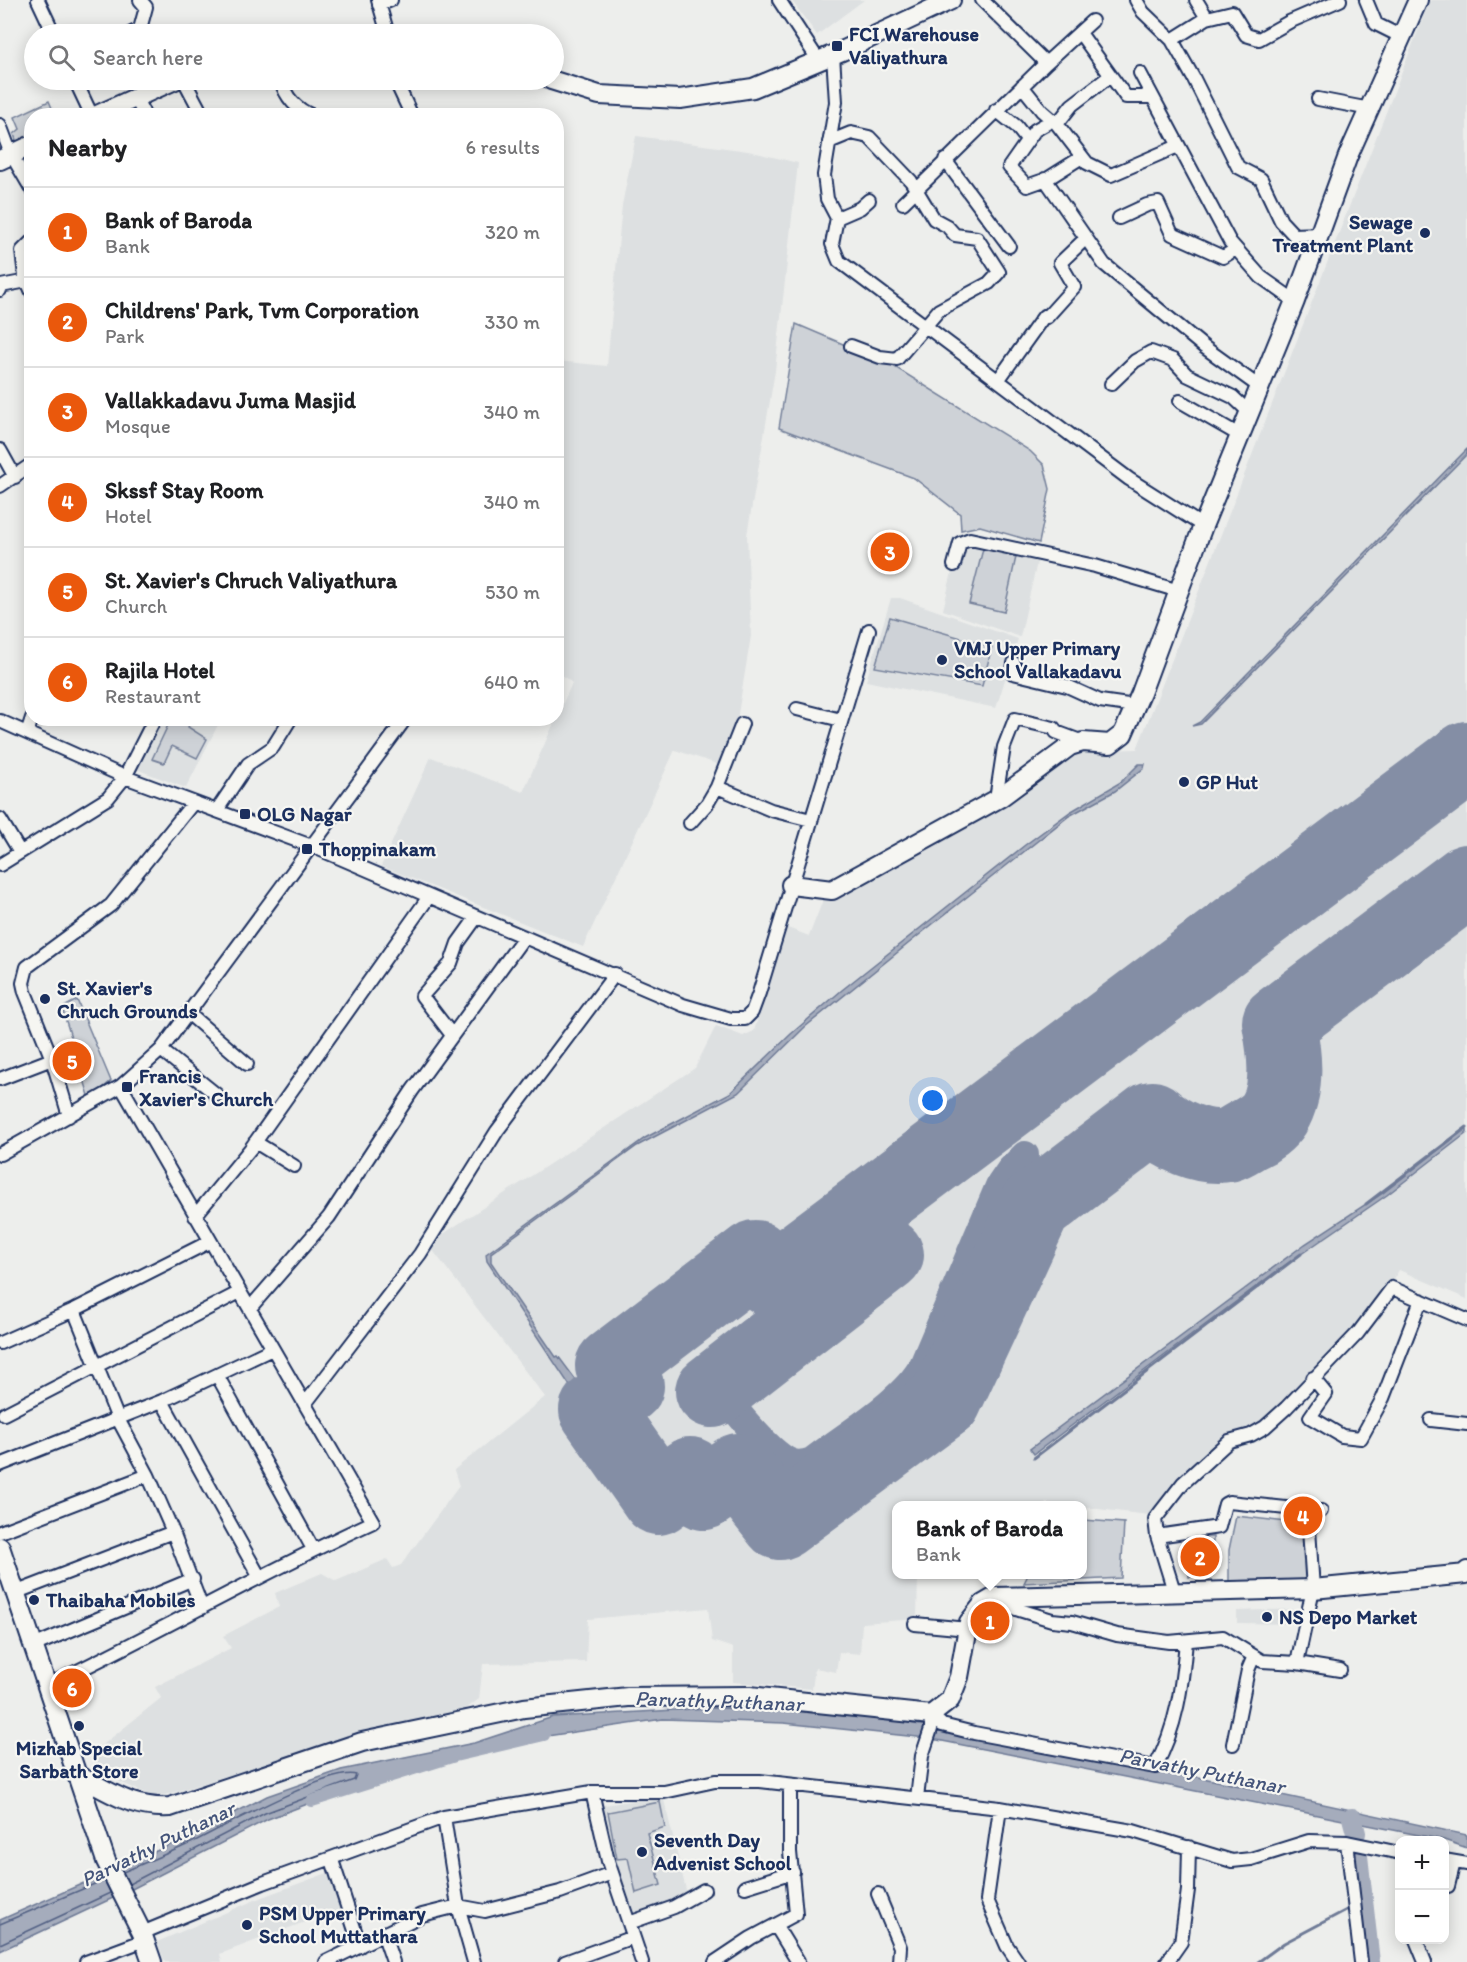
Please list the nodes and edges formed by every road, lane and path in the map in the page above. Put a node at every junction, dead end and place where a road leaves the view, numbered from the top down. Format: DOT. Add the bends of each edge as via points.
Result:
graph roads {
  1 [pos="38,0"];
  2 [pos="779,0"];
  3 [pos="951,0"];
  4 [pos="982,0"];
  5 [pos="1136,0"];
  6 [pos="1196,0"];
  7 [pos="1340,0"];
  8 [pos="1366,0"];
  9 [pos="1418,0"];
  10 [pos="145,1"];
  11 [pos="383,2"];
  12 [pos="1207,18"];
  13 [pos="1092,21"];
  14 [pos="49,24"];
  15 [pos="141,24"];
  16 [pos="386,24"];
  17 [pos="1080,33"];
  18 [pos="1402,37"];
  19 [pos="1172,40"];
  20 [pos="826,58"];
  21 [pos="1046,63"];
  22 [pos="1140,73"];
  23 [pos="1110,76"];
  24 [pos="564,84"];
  25 [pos="1022,86"];
  26 [pos="80,90"];
  27 [pos="151,90"];
  28 [pos="189,90"];
  29 [pos="285,90"];
  30 [pos="400,90"];
  31 [pos="135,97"];
  32 [pos="1152,97"];
  33 [pos="1318,99"];
  34 [pos="90,108"];
  35 [pos="111,108"];
  36 [pos="141,108"];
  37 [pos="199,108"];
  38 [pos="298,108"];
  39 [pos="408,108"];
  40 [pos="1370,109"];
  41 [pos="996,110"];
  42 [pos="1054,123"];
  43 [pos="0,125"];
  44 [pos="1027,140"];
  45 [pos="829,142"];
  46 [pos="1178,146"];
  47 [pos="24,149"];
  48 [pos="1082,156"];
  49 [pos="5,157"];
  50 [pos="945,160"];
  51 [pos="1045,179"];
  52 [pos="24,180"];
  53 [pos="916,190"];
  54 [pos="869,200"];
  55 [pos="903,203"];
  56 [pos="1119,218"];
  57 [pos="837,219"];
  58 [pos="998,228"];
  59 [pos="1320,234"];
  60 [pos="1085,239"];
  61 [pos="980,242"];
  62 [pos="1010,246"];
  63 [pos="1236,249"];
  64 [pos="24,287"];
  65 [pos="0,290"];
  66 [pos="1295,301"];
  67 [pos="926,325"];
  68 [pos="851,346"];
  69 [pos="999,379"];
  70 [pos="1111,384"];
  71 [pos="1261,388"];
  72 [pos="1180,401"];
  73 [pos="1250,413"];
  74 [pos="1241,436"];
  75 [pos="0,450"];
  76 [pos="24,470"];
  77 [pos="15,477"];
  78 [pos="0,486"];
  79 [pos="1203,526"];
  80 [pos="954,565"];
  81 [pos="1179,591"];
  82 [pos="869,630"];
  83 [pos="1014,663"];
  84 [pos="1135,706"];
  85 [pos="796,709"];
  86 [pos="842,720"];
  87 [pos="0,721"];
  88 [pos="742,724"];
  89 [pos="29,726"];
  90 [pos="151,726"];
  91 [pos="286,726"];
  92 [pos="400,726"];
  93 [pos="27,733"];
  94 [pos="1083,742"];
  95 [pos="125,777"];
  96 [pos="717,787"];
  97 [pos="996,800"];
  98 [pos="193,803"];
  99 [pos="217,810"];
  100 [pos="0,819"];
  101 [pos="811,820"];
  102 [pos="690,823"];
  103 [pos="314,847"];
  104 [pos="20,852"];
  105 [pos="0,865"];
  106 [pos="791,885"];
  107 [pos="428,898"];
  108 [pos="476,918"];
  109 [pos="524,937"];
  110 [pos="615,974"];
  111 [pos="189,1014"];
  112 [pos="452,1035"];
  113 [pos="161,1050"];
  114 [pos="52,1059"];
  115 [pos="247,1065"];
  116 [pos="0,1079"];
  117 [pos="121,1086"];
  118 [pos="217,1095"];
  119 [pos="69,1116"];
  120 [pos="255,1142"];
  121 [pos="0,1154"];
  122 [pos="294,1166"];
  123 [pos="195,1216"];
  124 [pos="209,1242"];
  125 [pos="240,1292"];
  126 [pos="1421,1300"];
  127 [pos="250,1308"];
  128 [pos="74,1310"];
  129 [pos="1467,1320"];
  130 [pos="0,1343"];
  131 [pos="272,1349"];
  132 [pos="98,1364"];
  133 [pos="217,1376"];
  134 [pos="1313,1378"];
  135 [pos="162,1401"];
  136 [pos="305,1404"];
  137 [pos="4,1414"];
  138 [pos="118,1419"];
  139 [pos="1431,1420"];
  140 [pos="1467,1424"];
  141 [pos="0,1465"];
  142 [pos="148,1475"];
  143 [pos="1321,1511"];
  144 [pos="1308,1514"];
  145 [pos="0,1532"];
  146 [pos="173,1532"];
  147 [pos="1157,1536"];
  148 [pos="0,1547"];
  149 [pos="313,1549"];
  150 [pos="1467,1573"];
  151 [pos="259,1576"];
  152 [pos="193,1579"];
  153 [pos="1467,1586"];
  154 [pos="1313,1589"];
  155 [pos="1174,1591"];
  156 [pos="17,1592"];
  157 [pos="995,1597"];
  158 [pos="202,1608"];
  159 [pos="915,1624"];
  160 [pos="968,1629"];
  161 [pos="1186,1641"];
  162 [pos="33,1646"];
  163 [pos="1254,1656"];
  164 [pos="1297,1663"];
  165 [pos="1340,1670"];
  166 [pos="45,1687"];
  167 [pos="931,1715"];
  168 [pos="1233,1744"];
  169 [pos="77,1775"];
  170 [pos="790,1786"];
  171 [pos="592,1792"];
  172 [pos="917,1798"];
  173 [pos="1000,1808"];
  174 [pos="444,1817"];
  175 [pos="1347,1842"];
  176 [pos="1189,1846"];
  177 [pos="1395,1852"];
  178 [pos="332,1860"];
  179 [pos="1455,1862"];
  180 [pos="793,1872"];
  181 [pos="612,1873"];
  182 [pos="1449,1883"];
  183 [pos="745,1887"];
  184 [pos="704,1890"];
  185 [pos="878,1894"];
  186 [pos="458,1906"];
  187 [pos="629,1923"];
  188 [pos="776,1926"];
  189 [pos="383,1933"];
  190 [pos="143,1936"];
  191 [pos="633,1937"];
  192 [pos="1418,1944"];
  193 [pos="360,1946"];
  194 [pos="86,1962"];
  195 [pos="152,1962"];
  196 [pos="326,1962"];
  197 [pos="393,1962"];
  198 [pos="474,1962"];
  199 [pos="565,1962"];
  200 [pos="642,1962"];
  201 [pos="715,1962"];
  202 [pos="798,1962"];
  203 [pos="899,1962"];
  204 [pos="1018,1962"];
  205 [pos="1167,1962"];
  206 [pos="1361,1962"];
  207 [pos="1425,1962"];
  1 -- 14 [label="street"];
  2 -- 20 [label="street"];
  3 -- 20 [label="street"];
  4 -- 21 [label="street"];
  5 -- 19 [label="street"];
  6 -- 12 [label="street"];
  7 -- 12 [label="street" via="1260,39 1246,35 1232,12"];
  8 -- 18 [label="street" via="1376,24"];
  9 -- 18 [label="street"];
  10 -- 15 [label="street"];
  11 -- 16 [label="street"];
  12 -- 19 [label="street"];
  13 -- 17 [label="street"];
  17 -- 21 [label="street"];
  17 -- 23 [label="street"];
  18 -- 40 [label="street"];
  19 -- 59 [label="street" via="1238,167 1261,179 1281,221 1294,235"];
  20 -- 24 [label="street" via="753,88 680,99 599,94"];
  20 -- 45 [label="street" via="836,102"];
  21 -- 25 [label="street"];
  22 -- 32 [label="street"];
  23 -- 32 [label="street" via="1126,97"];
  23 -- 42 [label="street"];
  25 -- 41 [label="street"];
  25 -- 42 [label="street"];
  26 -- 34 [label="street"];
  27 -- 31 [label="street"];
  28 -- 37 [label="street"];
  29 -- 38 [label="street"];
  30 -- 39 [label="street"];
  31 -- 35 [label="street"];
  31 -- 36 [label="street"];
  32 -- 46 [label="street"];
  33 -- 40 [label="street"];
  40 -- 59 [label="street"];
  41 -- 44 [label="street"];
  41 -- 50 [label="street"];
  42 -- 44 [label="street" via="1035,130"];
  42 -- 48 [label="street"];
  43 -- 49 [label="street"];
  44 -- 51 [label="street" via="1009,167 1027,186"];
  45 -- 53 [label="street" via="851,133 869,137"];
  45 -- 57 [label="street" via="824,175 827,199"];
  46 -- 48 [label="street" via="1111,175 1087,163"];
  46 -- 63 [label="street"];
  47 -- 49 [label="street"];
  48 -- 51 [label="street"];
  49 -- 52 [label="street"];
  50 -- 53 [label="street"];
  50 -- 58 [label="street"];
  51 -- 60 [label="street"];
  53 -- 55 [label="street"];
  53 -- 61 [label="street" via="934,219 955,235 977,238"];
  54 -- 57 [label="street"];
  56 -- 63 [label="street" via="1158,203 1172,234 1223,258"];
  57 -- 67 [label="street" via="832,244 839,261"];
  58 -- 61 [label="street"];
  58 -- 62 [label="street"];
  59 -- 66 [label="street"];
  60 -- 69 [label="street" via="1060,263 1074,287 1044,316"];
  60 -- 71 [label="street" via="1104,264 1204,347"];
  61 -- 67 [label="street" via="999,272 989,283 939,310"];
  63 -- 66 [label="street" via="1261,277"];
  64 -- 65 [label="street" via="1,286"];
  66 -- 71 [label="street"];
  67 -- 68 [label="street" via="897,359"];
  67 -- 69 [label="street"];
  69 -- 79 [label="street" via="1129,479"];
  70 -- 73 [label="street" via="1151,352 1173,360 1187,375 1233,397"];
  71 -- 73 [label="street"];
  72 -- 74 [label="street"];
  73 -- 74 [label="street"];
  74 -- 79 [label="street"];
  75 -- 77 [label="street"];
  76 -- 77 [label="street"];
  77 -- 78 [label="street"];
  79 -- 81 [label="street"];
  80 -- 81 [label="street" via="960,543 970,539 1095,566"];
  81 -- 84 [label="street"];
  82 -- 86 [label="street"];
  83 -- 84 [label="street" via="1013,673 1067,686 1100,701"];
  84 -- 94 [label="street" via="1117,741"];
  85 -- 86 [label="street"];
  86 -- 101 [label="street"];
  87 -- 93 [label="street"];
  88 -- 96 [label="street"];
  89 -- 93 [label="street"];
  90 -- 95 [label="street"];
  91 -- 99 [label="street" via="273,747 248,764"];
  92 -- 103 [label="street"];
  93 -- 95 [label="street"];
  94 -- 97 [label="street" via="1070,746"];
  94 -- 97 [label="street" via="1054,728 1015,719 1004,747"];
  95 -- 98 [label="street"];
  95 -- 104 [label="street" via="108,798"];
  96 -- 101 [label="street" via="771,810"];
  96 -- 102 [label="street"];
  97 -- 106 [label="street" via="832,890"];
  98 -- 99 [label="street"];
  98 -- 114 [label="street" via="111,905 27,967 25,992"];
  99 -- 103 [label="street"];
  100 -- 104 [label="street"];
  101 -- 106 [label="street"];
  103 -- 107 [label="street"];
  103 -- 111 [label="street"];
  104 -- 105 [label="street"];
  106 -- 110 [label="street" via="759,993 745,1019 683,1005"];
  107 -- 108 [label="street"];
  107 -- 120 [label="street"];
  108 -- 109 [label="street"];
  108 -- 112 [label="street" via="458,944 451,963 422,996"];
  109 -- 110 [label="street"];
  109 -- 112 [label="street"];
  110 -- 136 [label="street" via="497,1131 420,1254"];
  111 -- 113 [label="street"];
  111 -- 115 [label="street"];
  112 -- 127 [label="street" via="330,1217"];
  113 -- 117 [label="street"];
  113 -- 118 [label="street"];
  114 -- 116 [label="street"];
  114 -- 119 [label="street"];
  117 -- 119 [label="street"];
  117 -- 123 [label="street"];
  119 -- 121 [label="street"];
  120 -- 122 [label="street"];
  120 -- 123 [label="street"];
  123 -- 124 [label="street"];
  124 -- 125 [label="street"];
  124 -- 128 [label="street"];
  125 -- 127 [label="street"];
  125 -- 132 [label="street"];
  126 -- 129 [label="street"];
  126 -- 134 [label="street" via="1392,1288 1358,1333"];
  126 -- 134 [label="street" via="1383,1398 1361,1438 1342,1436 1310,1417 1326,1394"];
  127 -- 131 [label="street"];
  128 -- 130 [label="street"];
  128 -- 132 [label="street"];
  131 -- 133 [label="street"];
  131 -- 136 [label="street"];
  132 -- 137 [label="street"];
  132 -- 138 [label="street"];
  133 -- 135 [label="street"];
  133 -- 149 [label="street"];
  134 -- 147 [label="street" via="1265,1427 1229,1441 1184,1483 1155,1519"];
  135 -- 138 [label="street"];
  135 -- 151 [label="street"];
  136 -- 149 [label="street" via="373,1522"];
  138 -- 141 [label="street"];
  138 -- 142 [label="street"];
  139 -- 140 [label="street"];
  142 -- 145 [label="street"];
  142 -- 146 [label="street"];
  143 -- 144 [label="street"];
  144 -- 147 [label="street" via="1229,1502 1219,1527"];
  144 -- 154 [label="street"];
  146 -- 152 [label="street"];
  146 -- 156 [label="street"];
  147 -- 155 [label="street"];
  148 -- 156 [label="street"];
  149 -- 151 [label="street"];
  150 -- 153 [label="street"];
  150 -- 154 [label="street"];
  151 -- 158 [label="street"];
  152 -- 158 [label="street"];
  152 -- 162 [label="street"];
  154 -- 155 [label="street"];
  154 -- 164 [label="street"];
  155 -- 157 [label="street"];
  156 -- 162 [label="street"];
  157 -- 160 [label="street" via="982,1604"];
  157 -- 161 [label="street" via="1034,1614 1117,1635"];
  158 -- 166 [label="street"];
  159 -- 160 [label="street"];
  160 -- 167 [label="street" via="959,1677 950,1700"];
  161 -- 163 [label="street" via="1223,1637"];
  161 -- 167 [label="street" via="1180,1700 1168,1744 1155,1767 974,1733 942,1725"];
  162 -- 166 [label="street"];
  163 -- 164 [label="street" via="1262,1661"];
  163 -- 168 [label="street"];
  164 -- 165 [label="street"];
  166 -- 169 [label="street"];
  167 -- 169 [label="street" via="750,1696 628,1697 524,1708 362,1742 170,1807 132,1804"];
  167 -- 172 [label="street"];
  169 -- 190 [label="street" via="106,1862"];
  170 -- 171 [label="street" via="715,1781 664,1792"];
  170 -- 172 [label="street"];
  170 -- 180 [label="street"];
  171 -- 174 [label="street"];
  171 -- 181 [label="street"];
  172 -- 173 [label="street"];
  173 -- 176 [label="street" via="1133,1831"];
  173 -- 204 [label="street" via="987,1900"];
  174 -- 178 [label="street"];
  174 -- 186 [label="street"];
  175 -- 176 [label="street" via="1308,1840 1251,1859 1232,1860"];
  175 -- 177 [label="street"];
  175 -- 206 [label="street"];
  176 -- 205 [label="street" via="1181,1942"];
  178 -- 190 [label="street" via="263,1883"];
  178 -- 193 [label="street"];
  179 -- 182 [label="street"];
  180 -- 183 [label="street"];
  180 -- 188 [label="street" via="796,1914"];
  181 -- 186 [label="street" via="560,1892 484,1911"];
  181 -- 187 [label="street"];
  184 -- 187 [label="street" via="674,1907"];
  185 -- 203 [label="street" via="900,1947"];
  186 -- 189 [label="street" via="422,1915"];
  186 -- 198 [label="street"];
  187 -- 191 [label="street"];
  188 -- 201 [label="street"];
  188 -- 202 [label="street"];
  189 -- 193 [label="street"];
  189 -- 197 [label="street"];
  190 -- 194 [label="street"];
  190 -- 195 [label="street"];
  191 -- 199 [label="street"];
  191 -- 200 [label="street"];
  192 -- 207 [label="street"];
  193 -- 196 [label="street"];
}
